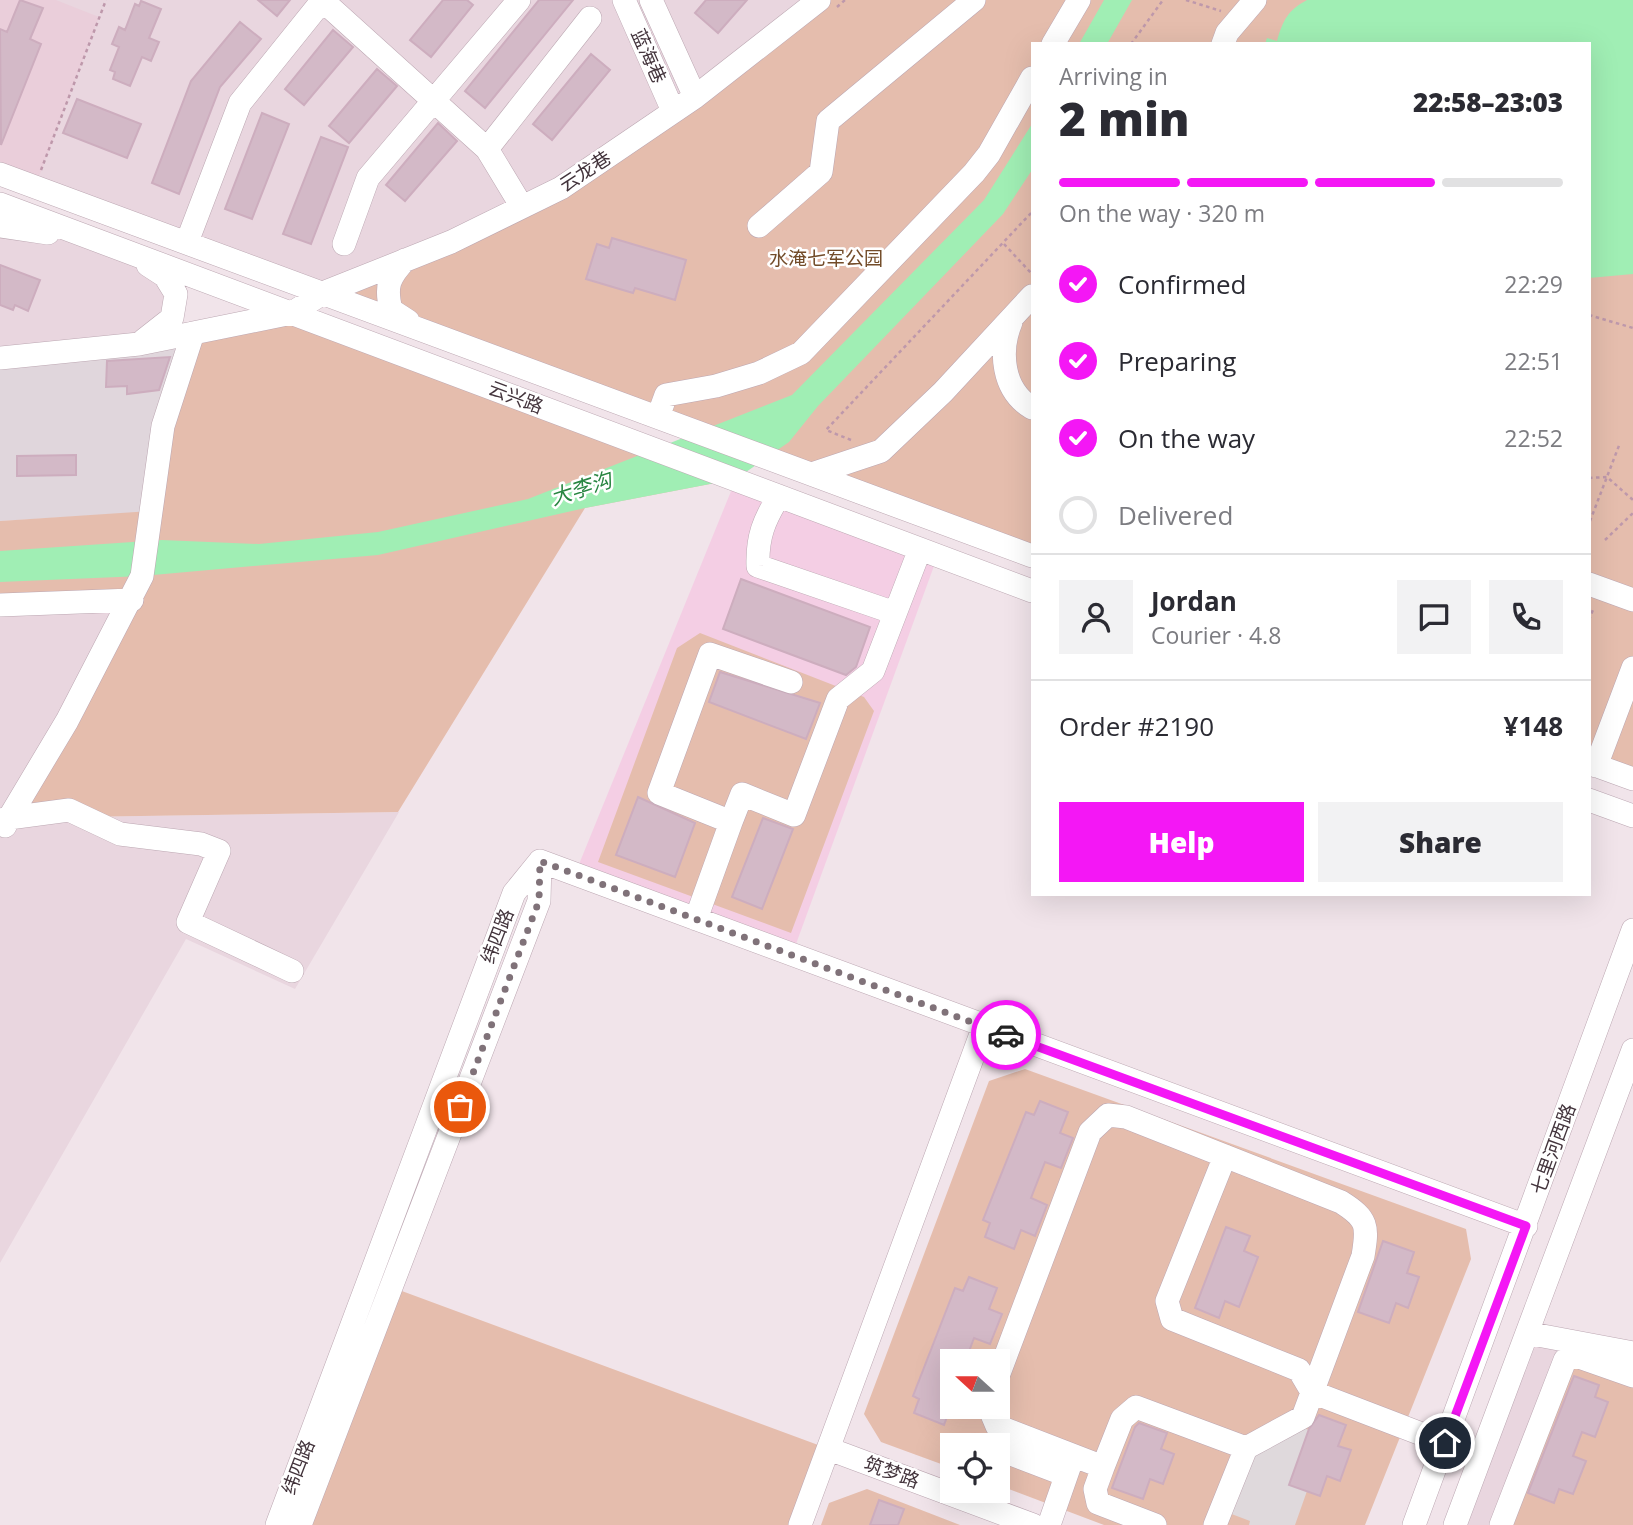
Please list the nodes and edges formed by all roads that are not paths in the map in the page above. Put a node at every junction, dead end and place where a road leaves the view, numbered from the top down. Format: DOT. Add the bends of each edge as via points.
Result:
graph roads {
  1 [pos="322,0"];
  2 [pos="519,0"];
  3 [pos="624,0"];
  4 [pos="651,0"];
  5 [pos="820,0"];
  6 [pos="974,0"];
  7 [pos="1079,0"];
  8 [pos="1248,8"];
  9 [pos="590,19"];
  10 [pos="1054,42"];
  11 [pos="1224,42"];
  12 [pos="1031,80"];
  13 [pos="695,97"];
  14 [pos="434,102"];
  15 [pos="673,111"];
  16 [pos="486,149"];
  17 [pos="0,174"];
  18 [pos="0,204"];
  19 [pos="523,207"];
  20 [pos="0,226"];
  21 [pos="759,226"];
  22 [pos="187,242"];
  23 [pos="344,244"];
  24 [pos="124,250"];
  25 [pos="406,259"];
  26 [pos="166,276"];
  27 [pos="323,293"];
  28 [pos="1031,297"];
  29 [pos="292,313"];
  30 [pos="1013,316"];
  31 [pos="419,328"];
  32 [pos="193,333"];
  33 [pos="139,344"];
  34 [pos="0,358"];
  35 [pos="1031,407"];
  36 [pos="664,419"];
  37 [pos="812,474"];
  38 [pos="769,492"];
  39 [pos="920,549"];
  40 [pos="1031,556"];
  41 [pos="1591,585"];
  42 [pos="1031,591"];
  43 [pos="132,600"];
  44 [pos="1633,600"];
  45 [pos="0,605"];
  46 [pos="895,612"];
  47 [pos="1633,668"];
  48 [pos="791,682"];
  49 [pos="1593,764"];
  50 [pos="1633,779"];
  51 [pos="1591,801"];
  52 [pos="1633,816"];
  53 [pos="731,822"];
  54 [pos="3,824"];
  55 [pos="540,861"];
  56 [pos="696,919"];
  57 [pos="1633,930"];
  58 [pos="292,971"];
  59 [pos="984,1026"];
  60 [pos="1633,1050"];
  61 [pos="1225,1156"];
  62 [pos="1526,1226"];
  63 [pos="1527,1333"];
  64 [pos="1008,1349"];
  65 [pos="1633,1353"];
  66 [pos="1633,1376"];
  67 [pos="1312,1392"];
  68 [pos="994,1419"];
  69 [pos="1445,1443"];
  70 [pos="1246,1448"];
  71 [pos="830,1449"];
  72 [pos="1010,1451"];
  73 [pos="1070,1466"];
  74 [pos="1103,1467"];
  75 [pos="277,1525"];
  76 [pos="300,1525"];
  77 [pos="800,1525"];
  78 [pos="1033,1525"];
  79 [pos="1049,1525"];
  80 [pos="1155,1525"];
  81 [pos="1214,1525"];
  82 [pos="1414,1525"];
  83 [pos="1455,1525"];
  84 [pos="1501,1525"];
  1 -- 14 [label="street"];
  1 -- 22 [label="street" via="240,103"];
  2 -- 14 [label="street"];
  3 -- 15 [label="street, 蓝海巷"];
  4 -- 13 [label="street, 蓝海巷"];
  5 -- 13 [label="street, 云龙巷"];
  6 -- 21 [label="street" via="828,121 821,173"];
  7 -- 10 [label="street"];
  8 -- 11 [label="street"];
  9 -- 16 [label="street"];
  12 -- 36 [label="street" via="974,173 801,353 759,373 666,395"];
  13 -- 15 [label="street, 云龙巷"];
  14 -- 16 [label="street"];
  14 -- 23 [label="street" via="369,178"];
  15 -- 19 [label="street, 云龙巷" via="561,188"];
  16 -- 19 [label="street"];
  17 -- 22 [label="street, 云兴路"];
  18 -- 24 [label="street, 云兴路"];
  19 -- 25 [label="street, 云龙巷"];
  20 -- 26 [label="street" via="38,229"];
  22 -- 27 [label="street, 云兴路"];
  24 -- 26 [label="street"];
  24 -- 29 [label="street, 云兴路"];
  25 -- 27 [label="street, 云龙巷"];
  25 -- 31 [label="street" via="389,276 387,294 391,310"];
  26 -- 33 [label="street" via="176,294 172,318"];
  27 -- 29 [label="street, 云龙巷"];
  27 -- 31 [label="street, 云兴路"];
  28 -- 30 [label="street"];
  29 -- 32 [label="street"];
  29 -- 38 [label="street, 云兴路"];
  30 -- 35 [label="street" via="1003,341 1004,365 1013,388"];
  30 -- 37 [label="street" via="881,451"];
  31 -- 36 [label="street, 云兴路"];
  32 -- 33 [label="street"];
  32 -- 43 [label="street" via="163,426 142,576"];
  33 -- 34 [label="street"];
  36 -- 37 [label="street, 云兴路"];
  37 -- 40 [label="street, 云兴路"];
  38 -- 39 [label="street, 云兴路"];
  38 -- 46 [label="street" via="757,543 758,566"];
  39 -- 42 [label="street, 云兴路"];
  39 -- 46 [label="street"];
  41 -- 44 [label="street"];
  43 -- 45 [label="street"];
  43 -- 54 [label="street" via="68,721"];
  46 -- 53 [label="street" via="873,671 838,699 794,815 742,794"];
  47 -- 49 [label="street"];
  48 -- 53 [label="street" via="709,654 659,793"];
  49 -- 50 [label="street"];
  51 -- 52 [label="street"];
  53 -- 56 [label="street"];
  54 -- 58 [label="street" via="69,810 120,834 201,844 219,851 188,922"];
  55 -- 56 [label="street"];
  55 -- 75 [label="street, 纬四路" via="513,892"];
  55 -- 76 [label="street, 纬四路" via="539,901"];
  56 -- 59 [label="street"];
  57 -- 62 [label="street, 七里河西路"];
  59 -- 62 [label="street"];
  59 -- 71 [label="street"];
  60 -- 63 [label="street, 七里河西路"];
  61 -- 64 [label="street" via="1126,1117 1108,1115 1090,1132"];
  61 -- 67 [label="street" via="1341,1202 1360,1214 1367,1231 1363,1256"];
  61 -- 67 [label="street" via="1167,1301 1172,1320 1299,1370"];
  62 -- 69 [label="street, 七里河西路"];
  63 -- 65 [label="street"];
  63 -- 83 [label="street, 七里河西路"];
  66 -- 84 [label="street" via="1576,1356 1565,1360"];
  67 -- 69 [label="street"];
  67 -- 70 [label="street" via="1303,1417"];
  68 -- 73 [label="street" via="997,1426"];
  69 -- 82 [label="street, 七里河西路"];
  70 -- 74 [label="street" via="1136,1406 1122,1419"];
  70 -- 81 [label="street"];
  71 -- 77 [label="street"];
  71 -- 78 [label="street, 筑梦路"];
  72 -- 73 [label="street"];
  73 -- 74 [label="street"];
  73 -- 79 [label="street"];
  74 -- 80 [label="street" via="1096,1489 1098,1503"];
}
